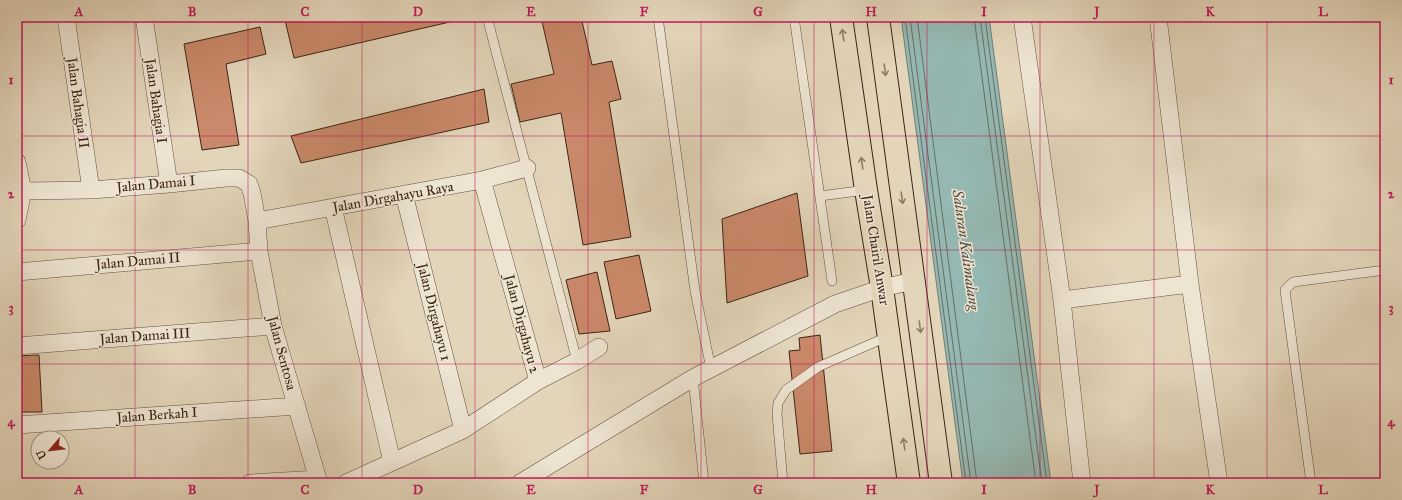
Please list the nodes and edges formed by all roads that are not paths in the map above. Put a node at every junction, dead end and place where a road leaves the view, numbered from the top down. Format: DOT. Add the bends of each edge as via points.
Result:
graph roads {
  1 [pos="66,17"];
  2 [pos="144,17"];
  3 [pos="487,17"];
  4 [pos="658,17"];
  5 [pos="794,17"];
  6 [pos="840,17"];
  7 [pos="878,17"];
  8 [pos="1022,17"];
  9 [pos="1158,17"];
  10 [pos="17,162"];
  11 [pos="527,168"];
  12 [pos="482,180"];
  13 [pos="169,184"];
  14 [pos="91,190"];
  15 [pos="866,190"];
  16 [pos="23,191"];
  17 [pos="404,194"];
  18 [pos="820,196"];
  19 [pos="333,208"];
  20 [pos="17,220"];
  21 [pos="258,221"];
  22 [pos="259,251"];
  23 [pos="1385,270"];
  24 [pos="17,272"];
  25 [pos="832,281"];
  26 [pos="913,281"];
  27 [pos="1190,284"];
  28 [pos="882,288"];
  29 [pos="1062,300"];
  30 [pos="273,326"];
  31 [pos="889,336"];
  32 [pos="17,346"];
  33 [pos="599,347"];
  34 [pos="577,361"];
  35 [pos="711,369"];
  36 [pos="693,378"];
  37 [pos="538,381"];
  38 [pos="297,406"];
  39 [pos="17,425"];
  40 [pos="463,430"];
  41 [pos="392,462"];
  42 [pos="319,481"];
  43 [pos="250,483"];
  44 [pos="346,483"];
  45 [pos="520,483"];
  46 [pos="704,483"];
  47 [pos="783,483"];
  48 [pos="909,483"];
  49 [pos="941,483"];
  50 [pos="1082,483"];
  51 [pos="1219,483"];
  52 [pos="1311,483"];
  1 -- 14 [label="street, Jalan Bahagia II"];
  2 -- 13 [label="street, Jalan Bahagia I"];
  3 -- 11 [label="lane"];
  4 -- 35 [label="lane" via="695,292"];
  5 -- 18 [label="lane"];
  15 -- 6 [label="main road, Jalan Chairil Anwar, one-way"];
  7 -- 26 [label="main road, one-way"];
  8 -- 29 [label="street"];
  9 -- 27 [label="street"];
  10 -- 16 [label="street"];
  11 -- 12 [label="street, Jalan Dirgahayu Raya"];
  11 -- 34 [label="lane"];
  12 -- 17 [label="street, Jalan Dirgahayu Raya"];
  12 -- 37 [label="street, Jalan Dirgahayu 2"];
  13 -- 14 [label="street, Jalan Damai I"];
  13 -- 21 [label="street, Jalan Damai I" via="239,178 250,188"];
  14 -- 16 [label="street, Jalan Damai I"];
  15 -- 18 [label="lane"];
  15 -- 28 [label="main road, Jalan Chairil Anwar"];
  16 -- 20 [label="street"];
  17 -- 19 [label="street, Jalan Dirgahayu Raya"];
  17 -- 40 [label="street, Jalan Dirgahayu 1"];
  18 -- 25 [label="lane"];
  19 -- 21 [label="street, Jalan Dirgahayu Raya"];
  19 -- 41 [label="street"];
  21 -- 22 [label="street, Jalan Sentosa"];
  22 -- 24 [label="street, Jalan Damai II"];
  22 -- 30 [label="street, Jalan Sentosa"];
  23 -- 52 [label="lane" via="1293,282 1285,290"];
  26 -- 28 [label="street"];
  26 -- 49 [label="main road, one-way"];
  27 -- 29 [label="street"];
  27 -- 51 [label="street"];
  28 -- 31 [label="main road, Jalan Chairil Anwar"];
  28 -- 35 [label="street" via="835,304"];
  29 -- 50 [label="street"];
  30 -- 32 [label="street, Jalan Damai III"];
  30 -- 38 [label="street, Jalan Sentosa"];
  31 -- 47 [label="lane" via="818,367 786,390 778,402 777,414"];
  48 -- 31 [label="main road, Jalan Chairil Anwar, one-way"];
  33 -- 34 [label="street"];
  34 -- 37 [label="street"];
  35 -- 36 [label="street"];
  36 -- 45 [label="street"];
  36 -- 46 [label="lane"];
  37 -- 40 [label="street, Jalan Dirgahayu 2"];
  38 -- 39 [label="street, Jalan Berkah I"];
  38 -- 42 [label="street, Jalan Sentosa"];
  40 -- 41 [label="street, Jalan Dirgahayu 2"];
  41 -- 44 [label="street, Jalan Dirgahayu 2"];
  42 -- 43 [label="street"];
}
